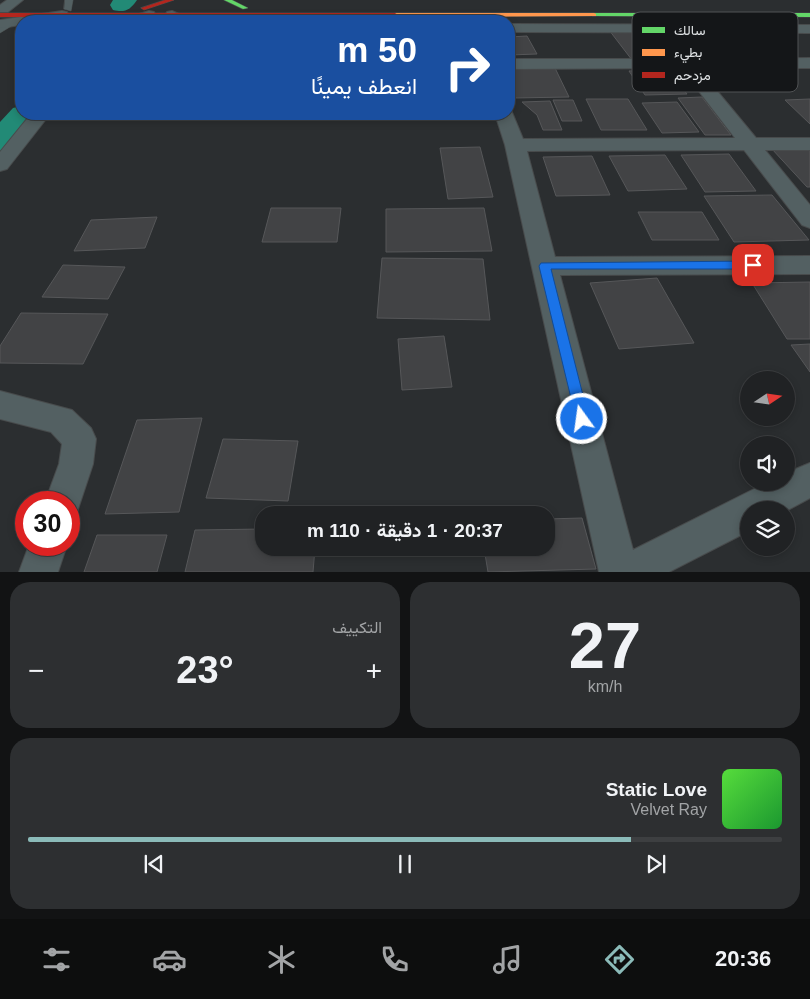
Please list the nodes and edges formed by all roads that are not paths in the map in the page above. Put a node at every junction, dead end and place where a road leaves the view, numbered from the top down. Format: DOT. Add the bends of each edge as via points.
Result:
graph roads {
  1 [pos="16,0"];
  2 [pos="171,0"];
  3 [pos="228,0"];
  4 [pos="66,8"];
  5 [pos="810,8"];
  6 [pos="1,11"];
  7 [pos="146,12"];
  8 [pos="38,15"];
  9 [pos="141,15"];
  10 [pos="162,15"];
  11 [pos="248,15"];
  12 [pos="515,19"];
  13 [pos="632,21"];
  14 [pos="7,23"];
  15 [pos="632,23"];
  16 [pos="515,28"];
  17 [pos="0,31"];
  18 [pos="515,64"];
  19 [pos="632,64"];
  20 [pos="708,92"];
  21 [pos="36,120"];
  22 [pos="506,120"];
  23 [pos="810,144"];
  24 [pos="515,145"];
  25 [pos="750,145"];
  26 [pos="0,165"];
  27 [pos="810,220"];
  28 [pos="810,265"];
  29 [pos="545,266"];
  30 [pos="0,405"];
  31 [pos="810,480"];
  32 [pos="67,491"];
  33 [pos="768,501"];
  34 [pos="740,515"];
  35 [pos="44,556"];
  36 [pos="38,572"];
  37 [pos="619,572"];
  38 [pos="635,572"];
  1 -- 6 [label="street"];
  2 -- 7 [label="main road"];
  3 -- 11 [label="main road"];
  4 -- 6 [label="main road"];
  4 -- 7 [label="main road"];
  4 -- 8 [label="street"];
  5 -- 11 [label="main road"];
  7 -- 9 [label="street"];
  7 -- 10 [label="main road"];
  7 -- 11 [label="main road"];
  12 -- 13 [label="main road"];
  14 -- 17 [label="lane"];
  15 -- 16 [label="street"];
  18 -- 19 [label="street"];
  20 -- 25 [label="street"];
  21 -- 26 [label="street"];
  22 -- 24 [label="street"];
  23 -- 25 [label="street"];
  24 -- 25 [label="street"];
  24 -- 29 [label="street"];
  25 -- 27 [label="street"];
  28 -- 29 [label="street"];
  29 -- 37 [label="street"];
  30 -- 32 [label="street" via="61,420 79,439 76,464"];
  31 -- 33 [label="street"];
  34 -- 38 [label="street"];
  35 -- 36 [label="street"];
}
